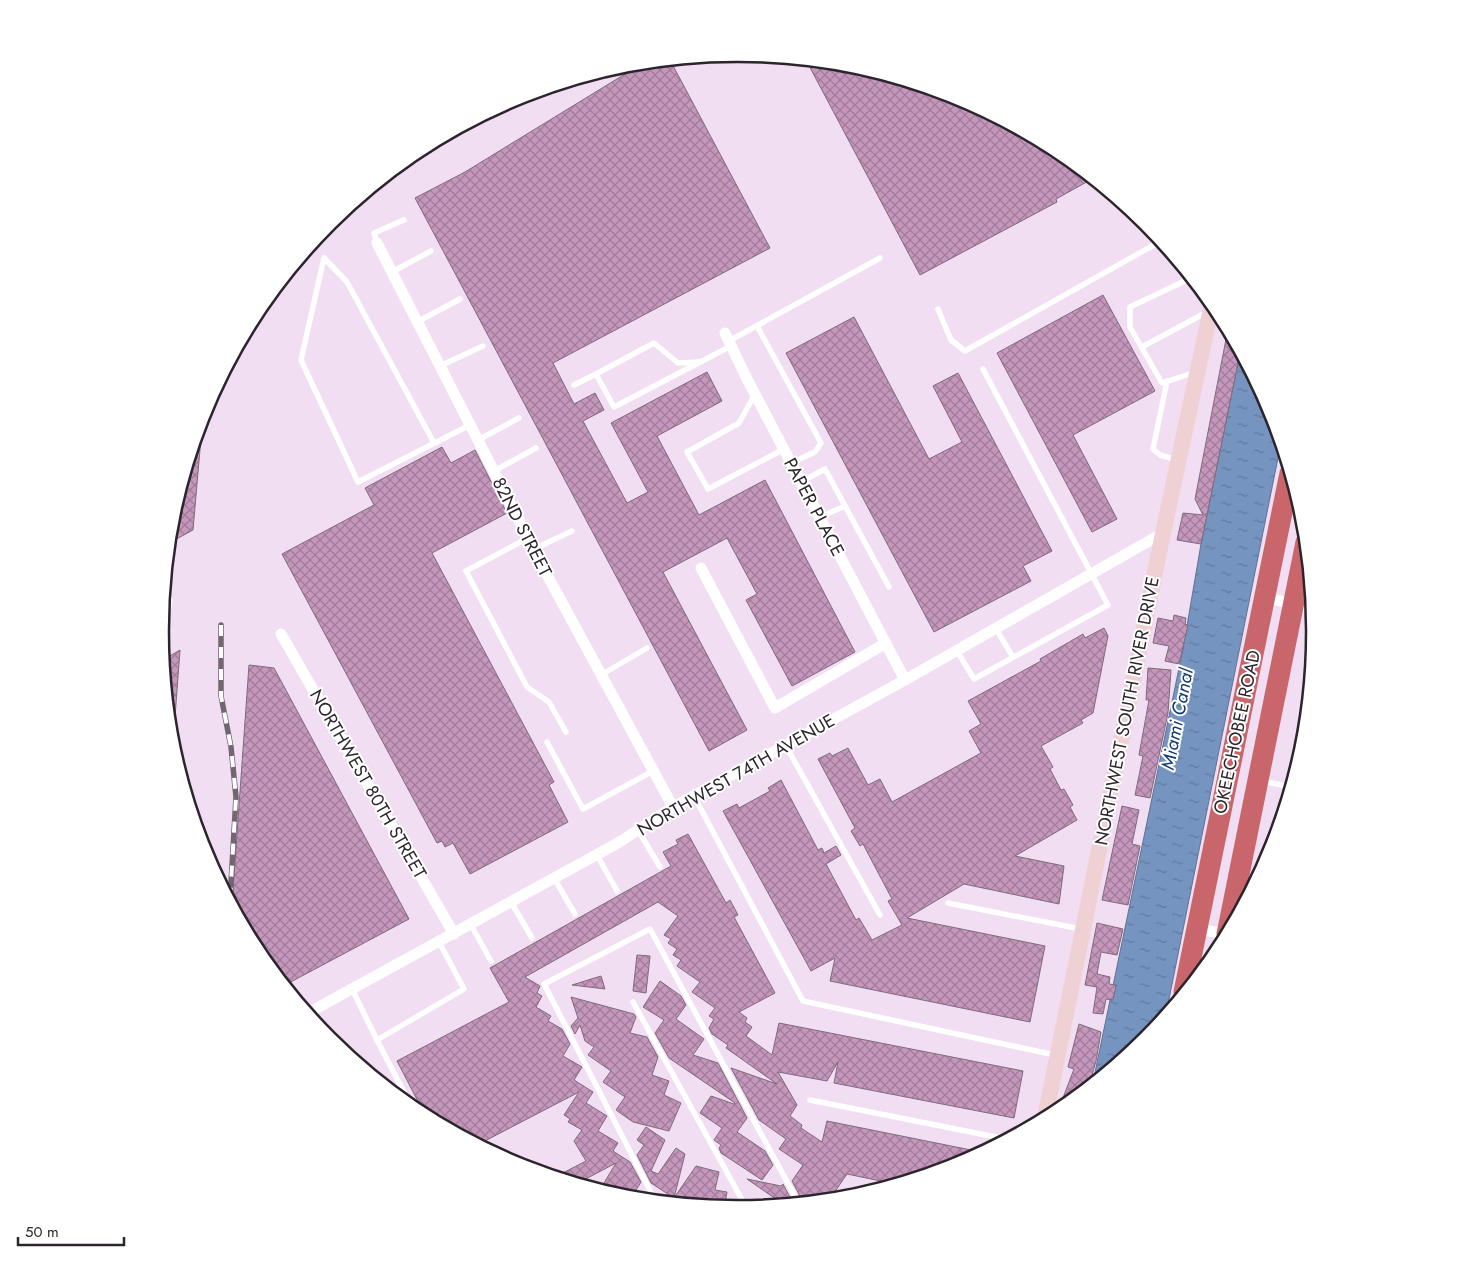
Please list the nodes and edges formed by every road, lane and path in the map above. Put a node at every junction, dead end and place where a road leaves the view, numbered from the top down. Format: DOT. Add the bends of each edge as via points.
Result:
graph roads {
  1 [pos="404,220"];
  2 [pos="377,243"];
  3 [pos="1154,245"];
  4 [pos="431,251"];
  5 [pos="880,258"];
  6 [pos="392,272"];
  7 [pos="1185,281"];
  8 [pos="460,299"];
  9 [pos="938,309"];
  10 [pos="1207,310"];
  11 [pos="1210,315"];
  12 [pos="418,322"];
  13 [pos="757,326"];
  14 [pos="729,340"];
  15 [pos="483,346"];
  16 [pos="1142,346"];
  17 [pos="699,362"];
  18 [pos="440,366"];
  19 [pos="983,369"];
  20 [pos="1198,371"];
  21 [pos="596,374"];
  22 [pos="1166,382"];
  23 [pos="574,385"];
  24 [pos="755,394"];
  25 [pos="519,418"];
  26 [pos="470,425"];
  27 [pos="478,440"];
  28 [pos="434,443"];
  29 [pos="536,448"];
  30 [pos="784,449"];
  31 [pos="1179,460"];
  32 [pos="791,463"];
  33 [pos="494,471"];
  34 [pos="801,482"];
  35 [pos="1287,486"];
  36 [pos="844,506"];
  37 [pos="820,517"];
  38 [pos="572,531"];
  39 [pos="1163,534"];
  40 [pos="528,538"];
  41 [pos="534,549"];
  42 [pos="701,568"];
  43 [pos="1092,574"];
  44 [pos="1303,575"];
  45 [pos="889,587"];
  46 [pos="1301,595"];
  47 [pos="1264,597"];
  48 [pos="996,629"];
  49 [pos="281,634"];
  50 [pos="886,644"];
  51 [pos="647,648"];
  52 [pos="957,651"];
  53 [pos="1013,657"];
  54 [pos="601,675"];
  55 [pos="905,680"];
  56 [pos="566,732"];
  57 [pos="547,742"];
  58 [pos="786,746"];
  59 [pos="654,771"];
  60 [pos="1258,780"];
  61 [pos="1285,785"];
  62 [pos="694,796"];
  63 [pos="673,807"];
  64 [pos="638,830"];
  65 [pos="597,855"];
  66 [pos="660,867"];
  67 [pos="554,878"];
  68 [pos="617,891"];
  69 [pos="511,902"];
  70 [pos="948,903"];
  71 [pos="1231,912"];
  72 [pos="575,914"];
  73 [pos="880,915"];
  74 [pos="471,925"];
  75 [pos="1083,929"];
  76 [pos="1197,929"];
  77 [pos="1219,933"];
  78 [pos="454,934"];
  79 [pos="532,938"];
  80 [pos="439,942"];
  81 [pos="491,961"];
  82 [pos="1186,980"];
  83 [pos="352,989"];
  84 [pos="634,1002"];
  85 [pos="314,1010"];
  86 [pos="378,1040"];
  87 [pos="1058,1055"];
  88 [pos="403,1091"];
  89 [pos="810,1100"];
  90 [pos="1047,1108"];
  91 [pos="996,1137"];
  92 [pos="651,1193"];
  93 [pos="795,1196"];
  94 [pos="742,1200"];
  1 -- 2 [label="lane" via="374,234"];
  2 -- 6 [label="street, 82ND STREET"];
  3 -- 9 [label="lane" via="965,351 951,340"];
  4 -- 6 [label="lane"];
  5 -- 13 [label="lane"];
  6 -- 12 [label="street, 82ND STREET"];
  7 -- 16 [label="lane" via="1130,308 1130,327"];
  8 -- 12 [label="lane"];
  10 -- 16 [label="lane"];
  11 -- 20 [label="street, NORTHWEST SOUTH RIVER DRIVE"];
  12 -- 18 [label="street, 82ND STREET"];
  13 -- 14 [label="lane"];
  13 -- 32 [label="lane" via="821,443 815,452"];
  14 -- 17 [label="lane"];
  14 -- 24 [label="street, PAPER PLACE"];
  15 -- 18 [label="lane"];
  16 -- 22 [label="lane" via="1162,383"];
  17 -- 21 [label="lane" via="678,363 654,342"];
  17 -- 21 [label="lane" via="614,407"];
  18 -- 26 [label="street, 82ND STREET"];
  19 -- 43 [label="lane"];
  20 -- 22 [label="lane"];
  20 -- 31 [label="street, NORTHWEST SOUTH RIVER DRIVE"];
  21 -- 23 [label="lane"];
  22 -- 31 [label="lane" via="1153,449 1160,456"];
  24 -- 30 [label="street, PAPER PLACE"];
  24 -- 30 [label="lane" via="739,423 687,452 708,489"];
  25 -- 27 [label="lane"];
  26 -- 27 [label="street, 82ND STREET"];
  26 -- 28 [label="lane"];
  27 -- 33 [label="street, 82ND STREET"];
  28 -- 28 [label="lane" via="358,482 301,360 324,258 347,282"];
  29 -- 33 [label="lane"];
  30 -- 32 [label="street, PAPER PLACE"];
  31 -- 39 [label="street, NORTHWEST SOUTH RIVER DRIVE"];
  32 -- 34 [label="street, PAPER PLACE"];
  33 -- 40 [label="street, 82ND STREET"];
  34 -- 36 [label="lane" via="825,469"];
  34 -- 37 [label="street, PAPER PLACE"];
  35 -- 47 [label="highway, OKEECHOBEE ROAD"];
  36 -- 37 [label="lane"];
  36 -- 45 [label="lane"];
  37 -- 50 [label="street, PAPER PLACE"];
  38 -- 41 [label="lane"];
  39 -- 43 [label="street, NORTHWEST 74TH AVENUE"];
  39 -- 75 [label="street, NORTHWEST SOUTH RIVER DRIVE"];
  40 -- 41 [label="street, 82ND STREET"];
  40 -- 56 [label="lane" via="466,571 527,687 549,702"];
  41 -- 54 [label="street, 82ND STREET"];
  42 -- 50 [label="street" via="775,708"];
  43 -- 48 [label="street, NORTHWEST 74TH AVENUE"];
  43 -- 53 [label="lane" via="1108,605"];
  44 -- 46 [label="highway, OKEECHOBEE ROAD"];
  46 -- 47 [label="street"];
  46 -- 60 [label="highway, OKEECHOBEE ROAD"];
  47 -- 76 [label="highway, OKEECHOBEE ROAD"];
  48 -- 52 [label="street, NORTHWEST 74TH AVENUE"];
  48 -- 53 [label="lane"];
  49 -- 78 [label="street, NORTHWEST 80TH STREET"];
  50 -- 55 [label="street, PAPER PLACE"];
  51 -- 54 [label="lane"];
  52 -- 53 [label="lane" via="974,679"];
  52 -- 55 [label="street, NORTHWEST 74TH AVENUE"];
  54 -- 59 [label="street, 82ND STREET"];
  55 -- 58 [label="street, NORTHWEST 74TH AVENUE"];
  57 -- 59 [label="lane" via="583,809"];
  58 -- 62 [label="street, NORTHWEST 74TH AVENUE"];
  58 -- 73 [label="lane"];
  59 -- 63 [label="street, 82ND STREET"];
  60 -- 61 [label="lane"];
  60 -- 71 [label="highway, OKEECHOBEE ROAD"];
  62 -- 63 [label="street, NORTHWEST 74TH AVENUE"];
  62 -- 87 [label="lane" via="803,1001"];
  63 -- 64 [label="street, NORTHWEST 74TH AVENUE"];
  64 -- 65 [label="street, NORTHWEST 74TH AVENUE"];
  64 -- 66 [label="lane"];
  65 -- 67 [label="street, NORTHWEST 74TH AVENUE"];
  65 -- 68 [label="lane"];
  67 -- 69 [label="street, NORTHWEST 74TH AVENUE"];
  67 -- 72 [label="lane"];
  69 -- 74 [label="street, NORTHWEST 74TH AVENUE"];
  69 -- 79 [label="lane"];
  70 -- 75 [label="lane"];
  74 -- 78 [label="street, NORTHWEST 74TH AVENUE"];
  74 -- 81 [label="lane"];
  75 -- 87 [label="street, NORTHWEST SOUTH RIVER DRIVE"];
  76 -- 77 [label="street"];
  76 -- 82 [label="highway, OKEECHOBEE ROAD"];
  78 -- 80 [label="street, NORTHWEST 74TH AVENUE"];
  80 -- 83 [label="street, NORTHWEST 74TH AVENUE"];
  80 -- 86 [label="lane" via="464,989"];
  83 -- 85 [label="street, NORTHWEST 74TH AVENUE"];
  83 -- 86 [label="lane"];
  84 -- 94 [label="lane"];
  86 -- 88 [label="lane"];
  87 -- 90 [label="street, NORTHWEST SOUTH RIVER DRIVE"];
  89 -- 91 [label="lane"];
  92 -- 93 [label="lane" via="544,984 650,929"];
}
